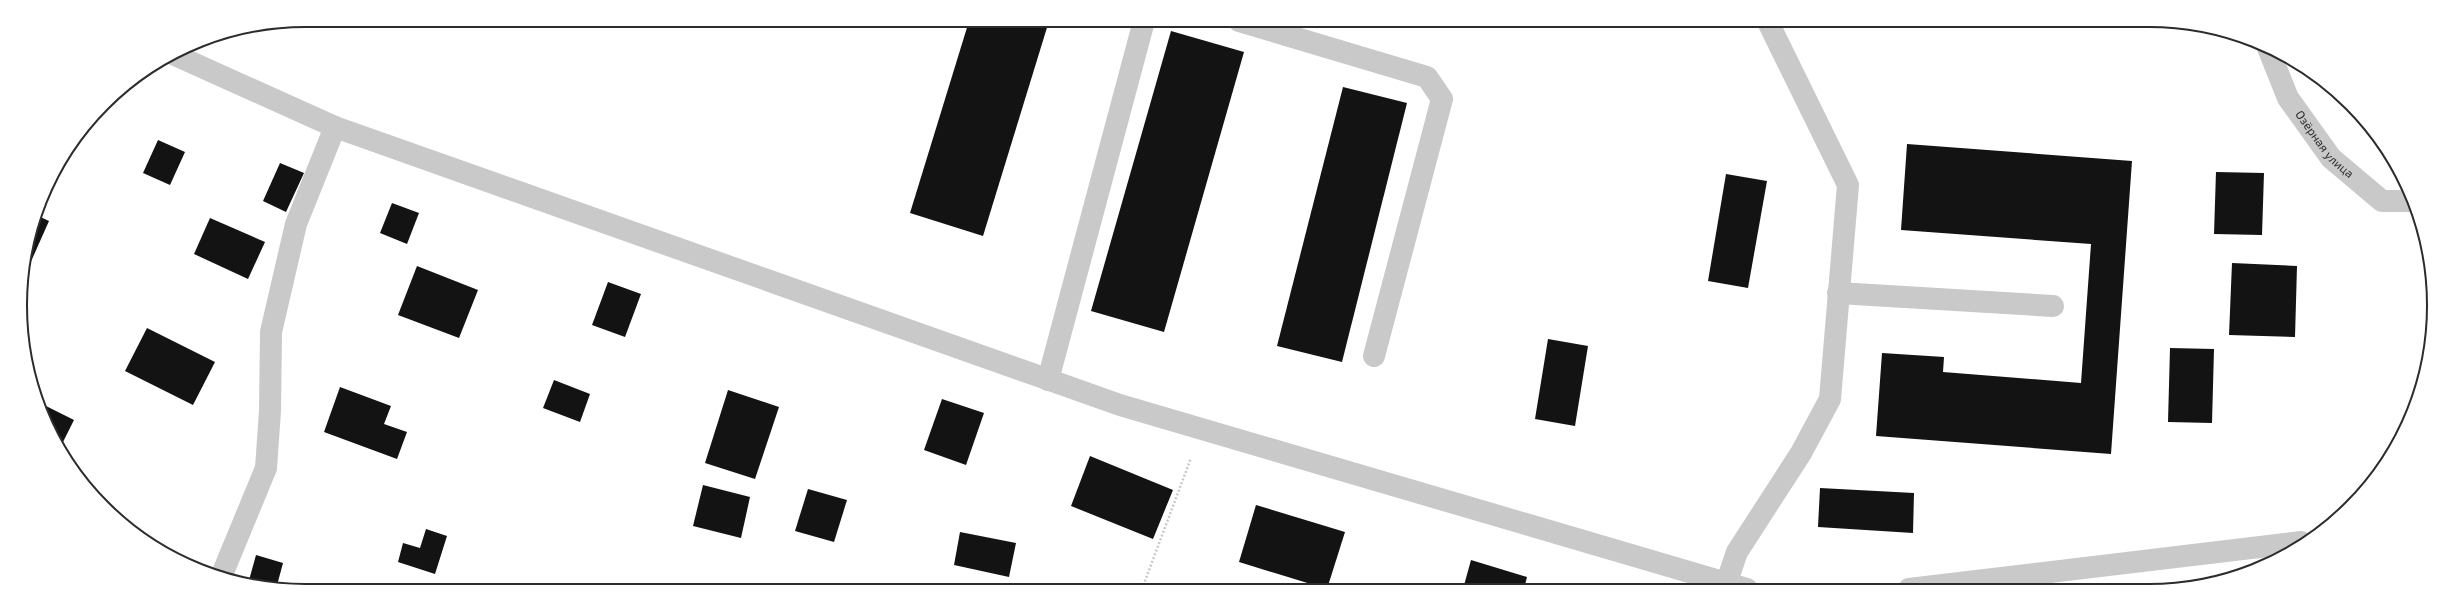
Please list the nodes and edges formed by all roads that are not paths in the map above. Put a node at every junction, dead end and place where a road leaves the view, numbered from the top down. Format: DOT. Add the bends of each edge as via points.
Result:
graph roads {
  1 [pos="1142,27"];
  2 [pos="1259,27"];
  3 [pos="1770,27"];
  4 [pos="2271,56"];
  5 [pos="180,57"];
  6 [pos="335,127"];
  7 [pos="2407,201"];
  8 [pos="1838,294"];
  9 [pos="2053,306"];
  10 [pos="1374,356"];
  11 [pos="1048,380"];
  12 [pos="2294,543"];
  13 [pos="223,572"];
  14 [pos="1726,584"];
  15 [pos="1951,584"];
  1 -- 11 [label="street"];
  2 -- 10 [label="street" via="1427,77 1442,99"];
  3 -- 8 [label="street" via="1848,185"];
  4 -- 7 [label="street, Озёрная улица" via="2288,98 2331,158 2382,201"];
  5 -- 6 [label="street"];
  6 -- 11 [label="street"];
  6 -- 13 [label="street" via="296,224 271,332 266,468"];
  8 -- 9 [label="street"];
  8 -- 14 [label="street" via="1830,399 1801,453 1737,552"];
  11 -- 14 [label="street" via="1202,430"];
  12 -- 15 [label="street"];
}
